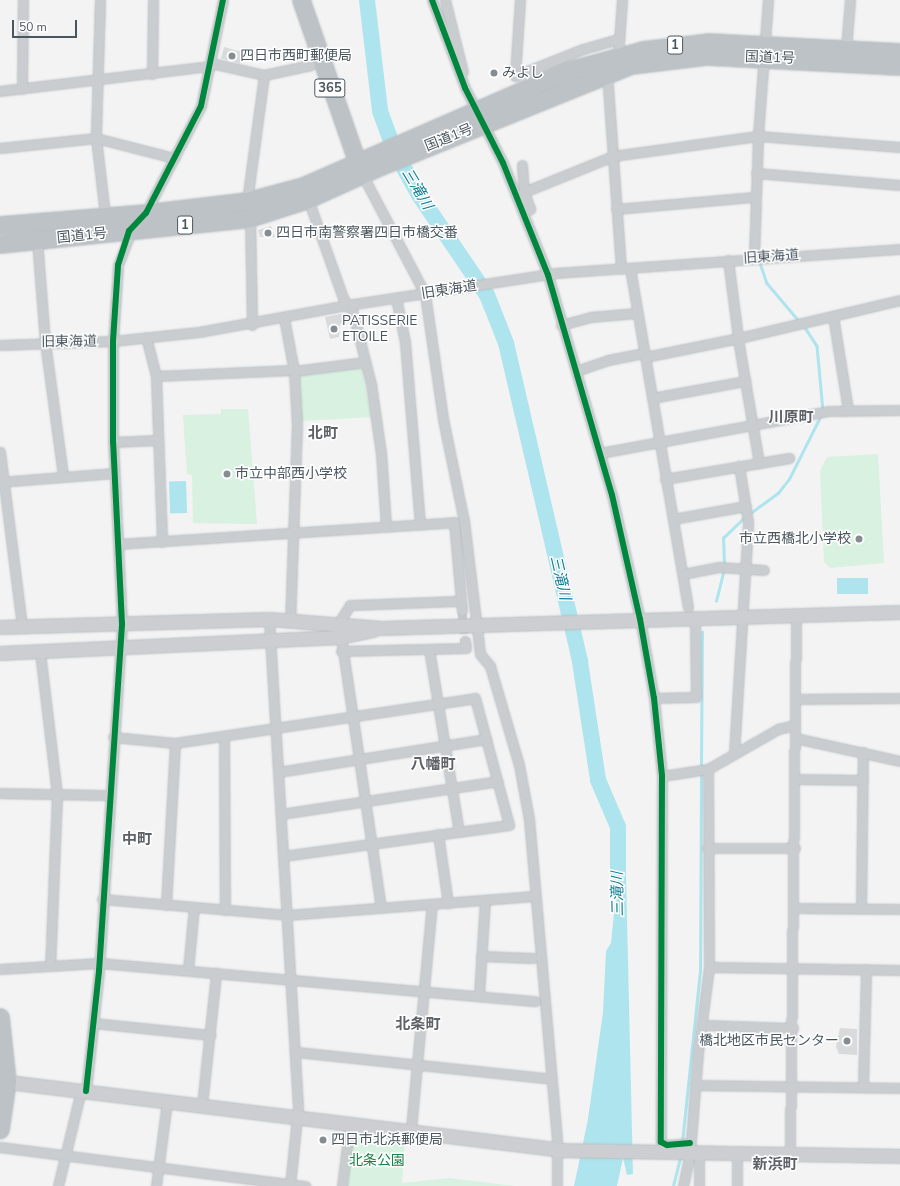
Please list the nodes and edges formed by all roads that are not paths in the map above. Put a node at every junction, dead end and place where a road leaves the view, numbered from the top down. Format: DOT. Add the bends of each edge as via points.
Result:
graph roads {
  1 [pos="24,0"];
  2 [pos="100,0"];
  3 [pos="153,0"];
  4 [pos="223,0"];
  5 [pos="301,0"];
  6 [pos="432,0"];
  7 [pos="445,0"];
  8 [pos="520,0"];
  9 [pos="622,0"];
  10 [pos="768,0"];
  11 [pos="850,0"];
  12 [pos="619,38"];
  13 [pos="846,49"];
  14 [pos="764,51"];
  15 [pos="900,52"];
  16 [pos="618,56"];
  17 [pos="211,64"];
  18 [pos="311,65"];
  19 [pos="900,66"];
  20 [pos="607,73"];
  21 [pos="152,74"];
  22 [pos="264,75"];
  23 [pos="98,80"];
  24 [pos="22,88"];
  25 [pos="465,88"];
  26 [pos="0,91"];
  27 [pos="473,121"];
  28 [pos="758,136"];
  29 [pos="96,138"];
  30 [pos="900,147"];
  31 [pos="0,148"];
  32 [pos="613,156"];
  33 [pos="174,158"];
  34 [pos="522,165"];
  35 [pos="359,168"];
  36 [pos="756,173"];
  37 [pos="900,185"];
  38 [pos="524,192"];
  39 [pos="754,197"];
  40 [pos="308,199"];
  41 [pos="247,201"];
  42 [pos="616,208"];
  43 [pos="523,212"];
  44 [pos="146,213"];
  45 [pos="104,215"];
  46 [pos="250,218"];
  47 [pos="0,225"];
  48 [pos="129,231"];
  49 [pos="37,240"];
  50 [pos="0,244"];
  51 [pos="900,249"];
  52 [pos="754,258"];
  53 [pos="728,260"];
  54 [pos="625,268"];
  55 [pos="548,275"];
  56 [pos="429,294"];
  57 [pos="396,298"];
  58 [pos="900,300"];
  59 [pos="347,305"];
  60 [pos="637,314"];
  61 [pos="833,316"];
  62 [pos="284,318"];
  63 [pos="252,325"];
  64 [pos="561,325"];
  65 [pos="146,338"];
  66 [pos="739,338"];
  67 [pos="113,341"];
  68 [pos="45,342"];
  69 [pos="0,345"];
  70 [pos="645,355"];
  71 [pos="365,362"];
  72 [pos="294,371"];
  73 [pos="576,371"];
  74 [pos="156,376"];
  75 [pos="745,381"];
  76 [pos="652,398"];
  77 [pos="848,410"];
  78 [pos="900,410"];
  79 [pos="753,424"];
  80 [pos="158,440"];
  81 [pos="660,441"];
  82 [pos="113,442"];
  83 [pos="0,452"];
  84 [pos="600,453"];
  85 [pos="789,458"];
  86 [pos="760,463"];
  87 [pos="740,466"];
  88 [pos="114,473"];
  89 [pos="63,476"];
  90 [pos="665,479"];
  91 [pos="2,482"];
  92 [pos="746,508"];
  93 [pos="672,519"];
  94 [pos="420,524"];
  95 [pos="386,527"];
  96 [pos="292,533"];
  97 [pos="162,542"];
  98 [pos="118,544"];
  99 [pos="744,569"];
  100 [pos="764,570"];
  101 [pos="683,574"];
  102 [pos="460,601"];
  103 [pos="688,607"];
  104 [pos="462,611"];
  105 [pos="900,612"];
  106 [pos="796,615"];
  107 [pos="741,616"];
  108 [pos="269,619"];
  109 [pos="638,619"];
  110 [pos="290,620"];
  111 [pos="339,622"];
  112 [pos="122,624"];
  113 [pos="482,624"];
  114 [pos="695,624"];
  115 [pos="22,626"];
  116 [pos="0,627"];
  117 [pos="382,628"];
  118 [pos="340,637"];
  119 [pos="270,640"];
  120 [pos="465,640"];
  121 [pos="119,648"];
  122 [pos="429,649"];
  123 [pos="341,651"];
  124 [pos="40,652"];
  125 [pos="0,653"];
  126 [pos="654,698"];
  127 [pos="900,698"];
  128 [pos="796,699"];
  129 [pos="438,704"];
  130 [pos="351,718"];
  131 [pos="795,725"];
  132 [pos="276,729"];
  133 [pos="224,736"];
  134 [pos="113,737"];
  135 [pos="795,738"];
  136 [pos="486,739"];
  137 [pos="175,743"];
  138 [pos="445,746"];
  139 [pos="863,752"];
  140 [pos="734,754"];
  141 [pos="357,760"];
  142 [pos="900,761"];
  143 [pos="703,771"];
  144 [pos="278,772"];
  145 [pos="662,776"];
  146 [pos="795,779"];
  147 [pos="863,780"];
  148 [pos="498,781"];
  149 [pos="451,788"];
  150 [pos="0,793"];
  151 [pos="57,795"];
  152 [pos="109,795"];
  153 [pos="364,801"];
  154 [pos="281,814"];
  155 [pos="459,832"];
  156 [pos="438,834"];
  157 [pos="370,844"];
  158 [pos="707,848"];
  159 [pos="795,848"];
  160 [pos="283,856"];
  161 [pos="534,896"];
  162 [pos="102,900"];
  163 [pos="485,900"];
  164 [pos="448,903"];
  165 [pos="432,904"];
  166 [pos="166,905"];
  167 [pos="194,907"];
  168 [pos="381,908"];
  169 [pos="795,908"];
  170 [pos="861,908"];
  171 [pos="900,908"];
  172 [pos="225,910"];
  173 [pos="287,915"];
  174 [pos="481,956"];
  175 [pos="533,958"];
  176 [pos="99,963"];
  177 [pos="50,966"];
  178 [pos="709,967"];
  179 [pos="794,968"];
  180 [pos="0,969"];
  181 [pos="866,969"];
  182 [pos="188,970"];
  183 [pos="900,970"];
  184 [pos="216,973"];
  185 [pos="292,979"];
  186 [pos="424,990"];
  187 [pos="479,996"];
  188 [pos="535,1001"];
  189 [pos="0,1017"];
  190 [pos="93,1024"];
  191 [pos="702,1025"];
  192 [pos="793,1028"];
  193 [pos="210,1035"];
  194 [pos="296,1052"];
  195 [pos="417,1064"];
  196 [pos="552,1079"];
  197 [pos="4,1081"];
  198 [pos="695,1085"];
  199 [pos="792,1087"];
  200 [pos="863,1087"];
  201 [pos="900,1088"];
  202 [pos="83,1091"];
  203 [pos="167,1101"];
  204 [pos="202,1105"];
  205 [pos="298,1116"];
  206 [pos="350,1123"];
  207 [pos="0,1129"];
  208 [pos="411,1129"];
  209 [pos="0,1147"];
  210 [pos="560,1149"];
  211 [pos="691,1149"];
  212 [pos="737,1153"];
  213 [pos="790,1154"];
  214 [pos="64,1156"];
  215 [pos="900,1156"];
  216 [pos="158,1167"];
  217 [pos="290,1185"];
  218 [pos="58,1186"];
  219 [pos="156,1186"];
  220 [pos="306,1186"];
  221 [pos="342,1186"];
  222 [pos="557,1186"];
  223 [pos="683,1186"];
  224 [pos="699,1186"];
  225 [pos="737,1186"];
  1 -- 24 [label="street"];
  2 -- 23 [label="street"];
  3 -- 21 [label="street"];
  4 -- 17 [label="street"];
  5 -- 35 [label="highway, 365"];
  6 -- 25 [label="street"];
  7 -- 25 [label="street" via="461,58"];
  8 -- 12 [label="street" via="515,76 583,49"];
  9 -- 12 [label="street"];
  10 -- 14 [label="street"];
  11 -- 13 [label="street"];
  12 -- 16 [label="street"];
  13 -- 14 [label="highway, 国道1号 / 1"];
  13 -- 15 [label="highway, 国道1号 / 1"];
  14 -- 16 [label="highway, 国道1号 / 1" via="684,44"];
  14 -- 19 [label="highway, 国道1号 / 1"];
  14 -- 20 [label="highway, 国道1号 / 1" via="662,59"];
  14 -- 28 [label="street"];
  16 -- 27 [label="highway, 国道1号 / 1" via="566,71"];
  17 -- 21 [label="street"];
  17 -- 22 [label="street"];
  17 -- 33 [label="street" via="202,106"];
  18 -- 22 [label="street"];
  20 -- 27 [label="highway, 国道1号 / 1"];
  20 -- 32 [label="street"];
  21 -- 23 [label="street"];
  22 -- 41 [label="street"];
  23 -- 24 [label="street"];
  23 -- 29 [label="street"];
  24 -- 26 [label="street"];
  25 -- 27 [label="street"];
  27 -- 35 [label="highway, 国道1号 / 1"];
  27 -- 43 [label="street"];
  28 -- 30 [label="street"];
  28 -- 32 [label="street"];
  28 -- 36 [label="street"];
  29 -- 31 [label="street"];
  29 -- 33 [label="street"];
  29 -- 45 [label="street"];
  32 -- 38 [label="street"];
  32 -- 42 [label="street"];
  33 -- 44 [label="street"];
  34 -- 38 [label="street"];
  35 -- 40 [label="highway, 国道1号 / 1"];
  35 -- 41 [label="highway, 国道1号 / 1"];
  35 -- 56 [label="street"];
  36 -- 37 [label="street"];
  36 -- 39 [label="street"];
  38 -- 43 [label="street" via="530,209"];
  39 -- 42 [label="street"];
  39 -- 52 [label="street"];
  40 -- 46 [label="highway, 国道1号 / 1"];
  40 -- 59 [label="street"];
  41 -- 44 [label="highway, 国道1号 / 1"];
  42 -- 54 [label="street"];
  43 -- 55 [label="street"];
  44 -- 45 [label="highway, 国道1号 / 1"];
  44 -- 48 [label="street"];
  45 -- 47 [label="highway, 国道1号 / 1"];
  46 -- 48 [label="highway, 国道1号 / 1"];
  46 -- 63 [label="street"];
  48 -- 49 [label="highway, 国道1号 / 1"];
  48 -- 67 [label="street" via="118,265"];
  49 -- 50 [label="highway, 国道1号 / 1"];
  49 -- 68 [label="street"];
  51 -- 52 [label="street, 旧東海道"];
  52 -- 53 [label="street, 旧東海道"];
  53 -- 54 [label="street, 旧東海道"];
  53 -- 66 [label="street"];
  54 -- 55 [label="street, 旧東海道"];
  54 -- 60 [label="street"];
  55 -- 56 [label="street, 旧東海道"];
  55 -- 64 [label="street"];
  56 -- 57 [label="street, 旧東海道"];
  56 -- 113 [label="street" via="443,419"];
  57 -- 59 [label="street, 旧東海道"];
  57 -- 94 [label="street" via="405,342"];
  58 -- 61 [label="street"];
  59 -- 62 [label="street, 旧東海道"];
  59 -- 71 [label="street" via="353,313"];
  60 -- 64 [label="street" via="590,317"];
  60 -- 70 [label="street"];
  61 -- 66 [label="street"];
  61 -- 77 [label="street"];
  62 -- 63 [label="street, 旧東海道"];
  62 -- 72 [label="street"];
  63 -- 65 [label="street, 旧東海道"];
  64 -- 73 [label="street"];
  65 -- 67 [label="street, 旧東海道"];
  65 -- 74 [label="street"];
  66 -- 70 [label="street"];
  66 -- 75 [label="street"];
  67 -- 68 [label="street, 旧東海道"];
  67 -- 82 [label="street"];
  68 -- 69 [label="street, 旧東海道"];
  68 -- 89 [label="street"];
  70 -- 73 [label="street" via="608,360"];
  70 -- 76 [label="street"];
  71 -- 72 [label="street"];
  71 -- 95 [label="street" via="381,453"];
  72 -- 74 [label="street"];
  72 -- 96 [label="street" via="297,424"];
  73 -- 84 [label="street"];
  74 -- 80 [label="street"];
  75 -- 76 [label="street"];
  75 -- 79 [label="street"];
  76 -- 81 [label="street"];
  77 -- 78 [label="street"];
  77 -- 79 [label="street"];
  79 -- 81 [label="street"];
  79 -- 86 [label="street"];
  80 -- 82 [label="street"];
  80 -- 97 [label="street"];
  81 -- 84 [label="street"];
  81 -- 90 [label="street"];
  82 -- 88 [label="street"];
  83 -- 91 [label="street"];
  84 -- 109 [label="street"];
  85 -- 86 [label="street"];
  86 -- 87 [label="street"];
  87 -- 90 [label="street"];
  87 -- 92 [label="street"];
  88 -- 89 [label="street"];
  88 -- 98 [label="street"];
  89 -- 91 [label="street"];
  90 -- 93 [label="street"];
  91 -- 115 [label="street"];
  92 -- 93 [label="street"];
  92 -- 99 [label="street" via="748,522"];
  93 -- 101 [label="street"];
  94 -- 95 [label="street"];
  94 -- 102 [label="street" via="454,522"];
  95 -- 96 [label="street"];
  96 -- 97 [label="street"];
  96 -- 110 [label="street"];
  97 -- 98 [label="street"];
  98 -- 112 [label="street"];
  99 -- 100 [label="street"];
  99 -- 101 [label="street" via="723,568"];
  99 -- 107 [label="street"];
  101 -- 103 [label="street"];
  102 -- 104 [label="street"];
  102 -- 111 [label="street" via="350,605"];
  105 -- 106 [label="street"];
  106 -- 107 [label="street"];
  106 -- 128 [label="street"];
  107 -- 109 [label="street"];
  107 -- 140 [label="street"];
  108 -- 110 [label="street"];
  108 -- 112 [label="street"];
  108 -- 119 [label="street"];
  109 -- 113 [label="street"];
  109 -- 126 [label="street"];
  110 -- 111 [label="street"];
  111 -- 117 [label="street"];
  111 -- 118 [label="street"];
  112 -- 115 [label="street"];
  112 -- 121 [label="street"];
  113 -- 117 [label="street"];
  113 -- 161 [label="street" via="480,654 490,666 519,765 529,819"];
  114 -- 126 [label="street" via="696,697"];
  115 -- 116 [label="street"];
  117 -- 118 [label="street"];
  118 -- 119 [label="street"];
  118 -- 123 [label="street"];
  119 -- 121 [label="street"];
  119 -- 132 [label="street"];
  120 -- 122 [label="street" via="466,648"];
  121 -- 124 [label="street"];
  121 -- 134 [label="street"];
  122 -- 123 [label="street"];
  122 -- 129 [label="street"];
  123 -- 130 [label="street"];
  124 -- 125 [label="street"];
  124 -- 151 [label="street"];
  126 -- 145 [label="street"];
  127 -- 128 [label="street"];
  128 -- 131 [label="street"];
  129 -- 130 [label="street"];
  129 -- 136 [label="street" via="475,698"];
  129 -- 138 [label="street"];
  130 -- 132 [label="street"];
  130 -- 141 [label="street"];
  131 -- 135 [label="street"];
  131 -- 140 [label="street" via="778,729"];
  132 -- 133 [label="street"];
  132 -- 144 [label="street"];
  133 -- 137 [label="street"];
  133 -- 172 [label="street"];
  134 -- 137 [label="street"];
  134 -- 152 [label="street"];
  135 -- 139 [label="street"];
  135 -- 146 [label="street"];
  136 -- 138 [label="street"];
  136 -- 148 [label="street"];
  137 -- 166 [label="street"];
  138 -- 141 [label="street"];
  138 -- 149 [label="street"];
  139 -- 142 [label="street"];
  139 -- 147 [label="street"];
  140 -- 143 [label="street"];
  141 -- 144 [label="street"];
  141 -- 153 [label="street"];
  143 -- 145 [label="street"];
  143 -- 158 [label="street"];
  144 -- 154 [label="street"];
  145 -- 211 [label="street" via="661,1142"];
  146 -- 147 [label="street"];
  146 -- 159 [label="street"];
  147 -- 170 [label="street"];
  148 -- 149 [label="street"];
  148 -- 155 [label="street" via="509,825"];
  149 -- 153 [label="street"];
  149 -- 155 [label="street"];
  150 -- 151 [label="street"];
  151 -- 152 [label="street"];
  151 -- 177 [label="street"];
  152 -- 162 [label="street"];
  153 -- 154 [label="street"];
  153 -- 157 [label="street"];
  154 -- 160 [label="street"];
  155 -- 156 [label="street"];
  156 -- 157 [label="street"];
  156 -- 164 [label="street"];
  157 -- 160 [label="street"];
  157 -- 168 [label="street"];
  158 -- 159 [label="street"];
  158 -- 178 [label="street"];
  159 -- 169 [label="street"];
  160 -- 173 [label="street"];
  161 -- 163 [label="street"];
  161 -- 196 [label="street"];
  162 -- 166 [label="street"];
  162 -- 176 [label="street"];
  163 -- 164 [label="street"];
  163 -- 174 [label="street"];
  164 -- 165 [label="street"];
  165 -- 168 [label="street"];
  165 -- 186 [label="street"];
  166 -- 167 [label="street"];
  167 -- 172 [label="street"];
  167 -- 182 [label="street"];
  168 -- 173 [label="street"];
  169 -- 170 [label="street"];
  169 -- 179 [label="street"];
  170 -- 171 [label="street"];
  172 -- 173 [label="street"];
  173 -- 185 [label="street"];
  174 -- 175 [label="street"];
  174 -- 187 [label="street"];
  176 -- 177 [label="street"];
  176 -- 182 [label="street"];
  176 -- 190 [label="street"];
  177 -- 180 [label="street"];
  178 -- 179 [label="street"];
  178 -- 191 [label="street"];
  179 -- 181 [label="street"];
  179 -- 192 [label="street"];
  181 -- 183 [label="street"];
  181 -- 200 [label="street"];
  182 -- 184 [label="street"];
  184 -- 185 [label="street"];
  184 -- 193 [label="street"];
  185 -- 186 [label="street"];
  185 -- 194 [label="street"];
  186 -- 187 [label="street"];
  186 -- 195 [label="street"];
  187 -- 188 [label="street"];
  189 -- 197 [label="highway"];
  190 -- 193 [label="street"];
  190 -- 202 [label="street"];
  191 -- 192 [label="street"];
  191 -- 198 [label="street"];
  192 -- 199 [label="street"];
  193 -- 204 [label="street"];
  194 -- 195 [label="street"];
  194 -- 205 [label="street"];
  195 -- 196 [label="street"];
  195 -- 208 [label="street"];
  196 -- 210 [label="street"];
  197 -- 202 [label="street"];
  197 -- 207 [label="highway"];
  198 -- 199 [label="street"];
  198 -- 211 [label="street"];
  199 -- 200 [label="street"];
  199 -- 213 [label="street"];
  200 -- 201 [label="street"];
  202 -- 203 [label="street"];
  202 -- 214 [label="street"];
  203 -- 204 [label="street"];
  203 -- 216 [label="street"];
  204 -- 205 [label="street"];
  205 -- 206 [label="street"];
  205 -- 217 [label="street"];
  206 -- 208 [label="street"];
  206 -- 221 [label="street"];
  208 -- 210 [label="street"];
  209 -- 214 [label="street"];
  210 -- 211 [label="street"];
  210 -- 222 [label="street"];
  211 -- 212 [label="street"];
  211 -- 223 [label="street"];
  211 -- 224 [label="street"];
  212 -- 213 [label="street"];
  212 -- 225 [label="street"];
  213 -- 215 [label="street"];
  214 -- 216 [label="street"];
  214 -- 218 [label="street"];
  216 -- 217 [label="street"];
  216 -- 219 [label="street"];
  217 -- 220 [label="street"];
}
